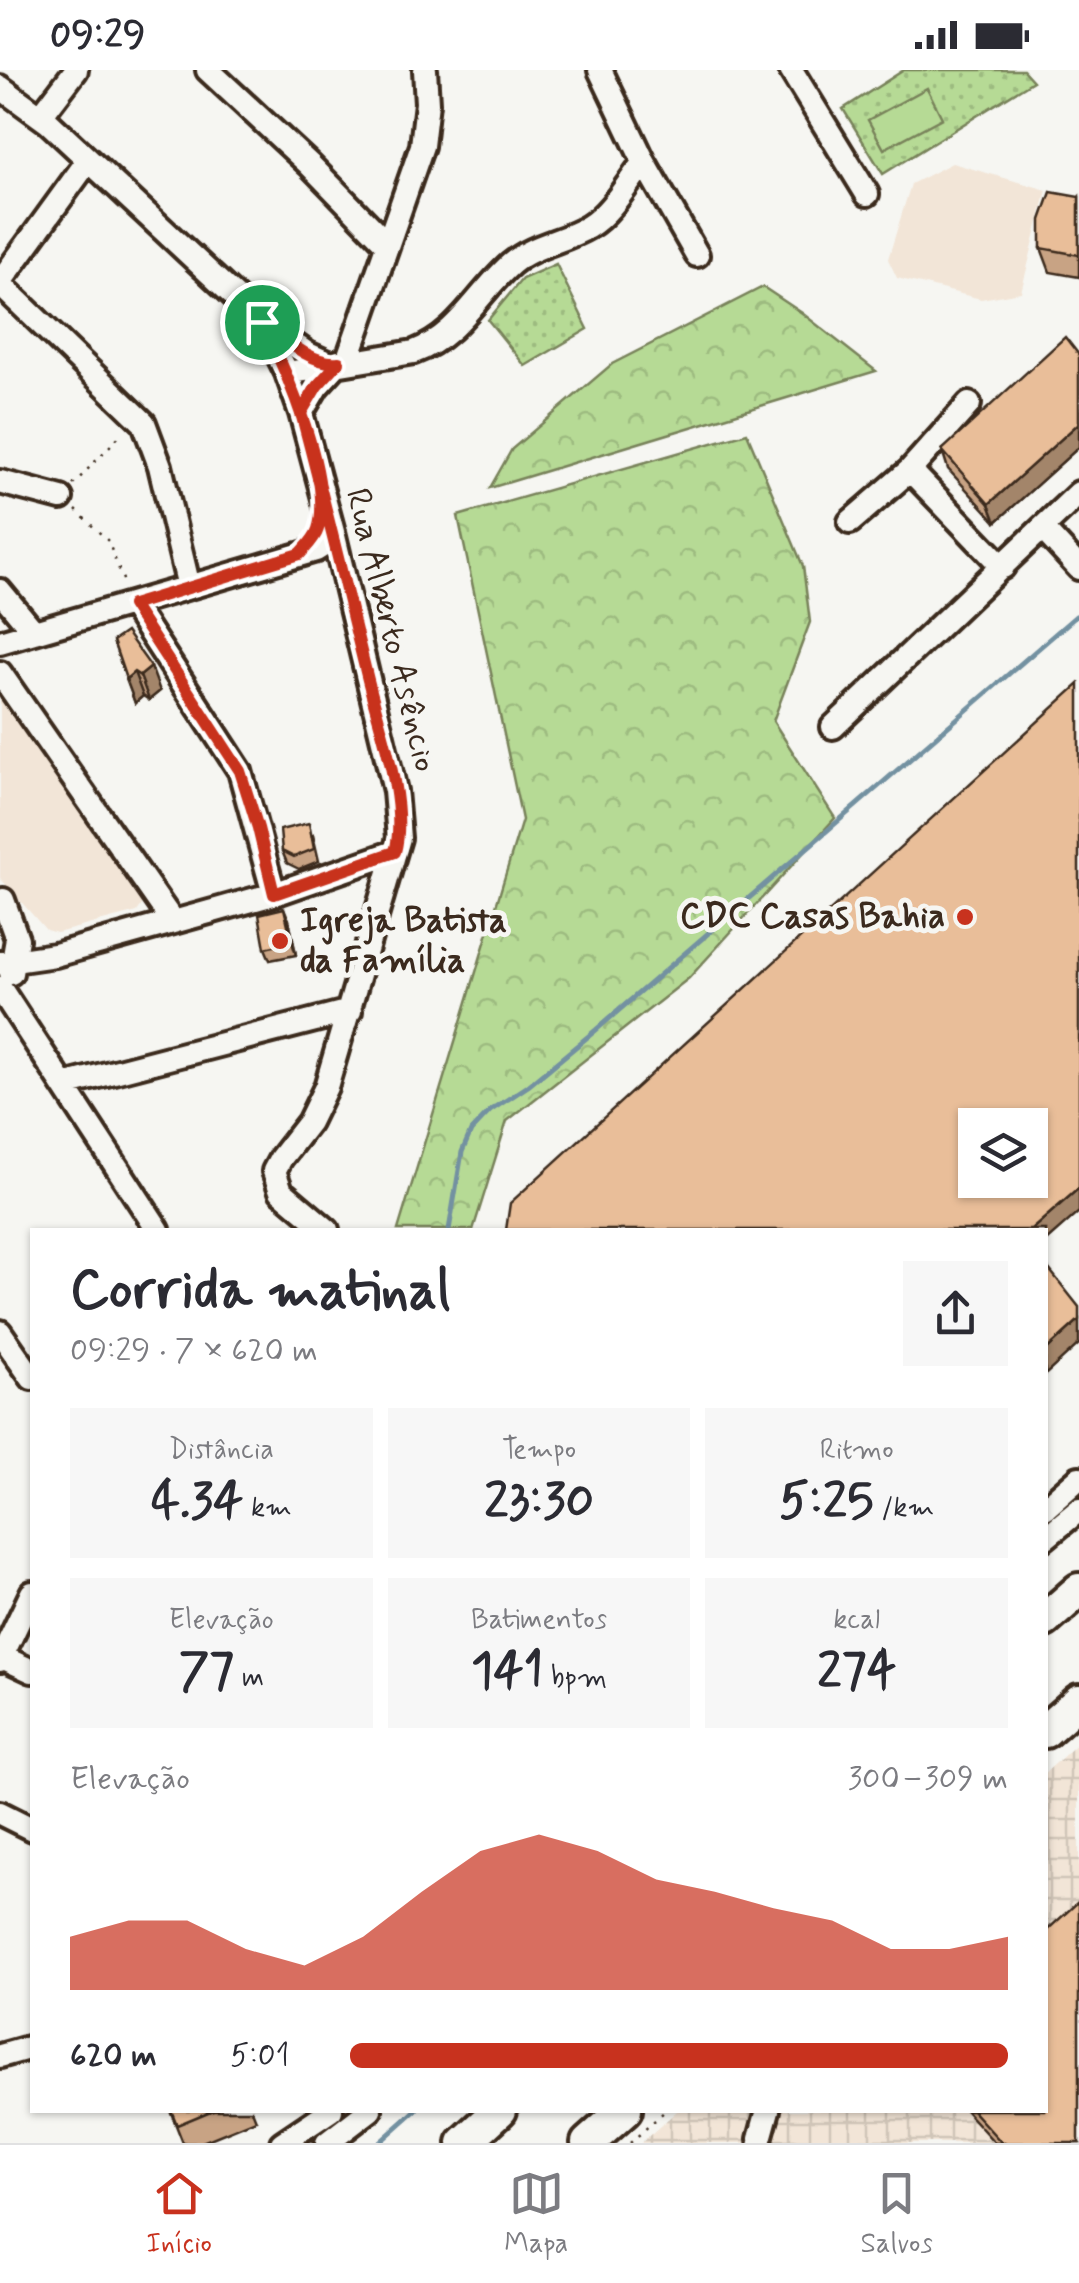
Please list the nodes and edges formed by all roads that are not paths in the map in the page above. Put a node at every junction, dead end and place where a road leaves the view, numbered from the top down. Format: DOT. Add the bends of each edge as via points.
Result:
graph roads {
  1 [pos="76,70"];
  2 [pos="208,70"];
  3 [pos="425,70"];
  4 [pos="600,70"];
  5 [pos="791,70"];
  6 [pos="0,87"];
  7 [pos="41,116"];
  8 [pos="88,162"];
  9 [pos="644,162"];
  10 [pos="866,194"];
  11 [pos="387,244"];
  12 [pos="697,254"];
  13 [pos="0,283"];
  14 [pos="262,322"];
  15 [pos="339,362"];
  16 [pos="287,373"];
  17 [pos="969,404"];
  18 [pos="301,413"];
  19 [pos="910,470"];
  20 [pos="318,477"];
  21 [pos="0,482"];
  22 [pos="1079,493"];
  23 [pos="71,496"];
  24 [pos="850,522"];
  25 [pos="1043,529"];
  26 [pos="333,532"];
  27 [pos="300,554"];
  28 [pos="1003,566"];
  29 [pos="1079,568"];
  30 [pos="342,572"];
  31 [pos="189,587"];
  32 [pos="0,591"];
  33 [pos="132,605"];
  34 [pos="34,632"];
  35 [pos="0,642"];
  36 [pos="0,673"];
  37 [pos="833,727"];
  38 [pos="395,852"];
  39 [pos="274,894"];
  40 [pos="2,898"];
  41 [pos="173,922"];
  42 [pos="54,955"];
  43 [pos="7,963"];
  44 [pos="5,996"];
  45 [pos="350,1011"];
  46 [pos="64,1086"];
  47 [pos="157,1228"];
  48 [pos="325,1228"];
  49 [pos="0,1332"];
  50 [pos="30,1375"];
  51 [pos="1079,1478"];
  52 [pos="1048,1505"];
  53 [pos="1079,1510"];
  54 [pos="1048,1536"];
  55 [pos="1079,1590"];
  56 [pos="30,1597"];
  57 [pos="1048,1617"];
  58 [pos="1,1659"];
  59 [pos="30,1670"];
  60 [pos="1079,1701"];
  61 [pos="1048,1728"];
  62 [pos="0,1813"];
  63 [pos="30,1828"];
  64 [pos="30,2048"];
  65 [pos="0,2056"];
  66 [pos="330,2113"];
  67 [pos="364,2113"];
  68 [pos="497,2113"];
  69 [pos="622,2113"];
  70 [pos="767,2113"];
  71 [pos="318,2138"];
  72 [pos="760,2139"];
  73 [pos="282,2143"];
  74 [pos="464,2143"];
  75 [pos="588,2143"];
  1 -- 7 [label="street"];
  2 -- 11 [label="street"];
  3 -- 11 [label="street" via="422,146"];
  4 -- 9 [label="street"];
  5 -- 10 [label="street"];
  6 -- 7 [label="street"];
  7 -- 8 [label="street"];
  8 -- 13 [label="street"];
  8 -- 14 [label="street"];
  9 -- 12 [label="street"];
  9 -- 15 [label="street" via="600,216 525,254 434,344"];
  11 -- 15 [label="street"];
  13 -- 31 [label="street" via="151,436"];
  14 -- 15 [label="street" via="308,354"];
  14 -- 16 [label="street, Rua Alberto Asêncio"];
  15 -- 16 [label="street"];
  15 -- 18 [label="street"];
  16 -- 18 [label="street, Rua Alberto Asêncio"];
  17 -- 19 [label="street"];
  18 -- 20 [label="street, Rua Alberto Asêncio"];
  19 -- 24 [label="street"];
  19 -- 28 [label="street"];
  20 -- 26 [label="street, Rua Alberto Asêncio"];
  20 -- 27 [label="street, Rua Alberto Asêncio" via="318,528"];
  21 -- 23 [label="street"];
  22 -- 25 [label="street"];
  25 -- 28 [label="street"];
  25 -- 29 [label="street"];
  26 -- 27 [label="street" via="323,546"];
  26 -- 30 [label="street, Rua Alberto Asêncio"];
  27 -- 30 [label="street" via="325,556"];
  27 -- 31 [label="street"];
  28 -- 37 [label="street"];
  30 -- 38 [label="street, Rua Alberto Asêncio" via="394,790"];
  31 -- 33 [label="street"];
  32 -- 34 [label="street"];
  33 -- 34 [label="street"];
  33 -- 39 [label="street" via="240,771"];
  34 -- 35 [label="street"];
  36 -- 41 [label="street"];
  38 -- 39 [label="street"];
  38 -- 45 [label="street, Rua Alberto Asêncio"];
  39 -- 41 [label="street"];
  40 -- 42 [label="street"];
  40 -- 43 [label="street" via="16,939"];
  41 -- 42 [label="street"];
  42 -- 43 [label="street"];
  43 -- 44 [label="street"];
  44 -- 46 [label="street"];
  45 -- 46 [label="street"];
  45 -- 48 [label="street, Rua Alberto Asêncio" via="316,1111 274,1171 281,1191"];
  46 -- 47 [label="street"];
  49 -- 50 [label="street"];
  51 -- 52 [label="street"];
  53 -- 54 [label="street"];
  55 -- 57 [label="highway"];
  56 -- 58 [label="street"];
  58 -- 59 [label="street"];
  60 -- 61 [label="highway"];
  62 -- 63 [label="street"];
  64 -- 65 [label="street"];
  66 -- 71 [label="street"];
  67 -- 71 [label="street"];
  68 -- 74 [label="highway"];
  69 -- 75 [label="highway"];
  70 -- 72 [label="street"];
  71 -- 73 [label="street"];
}
